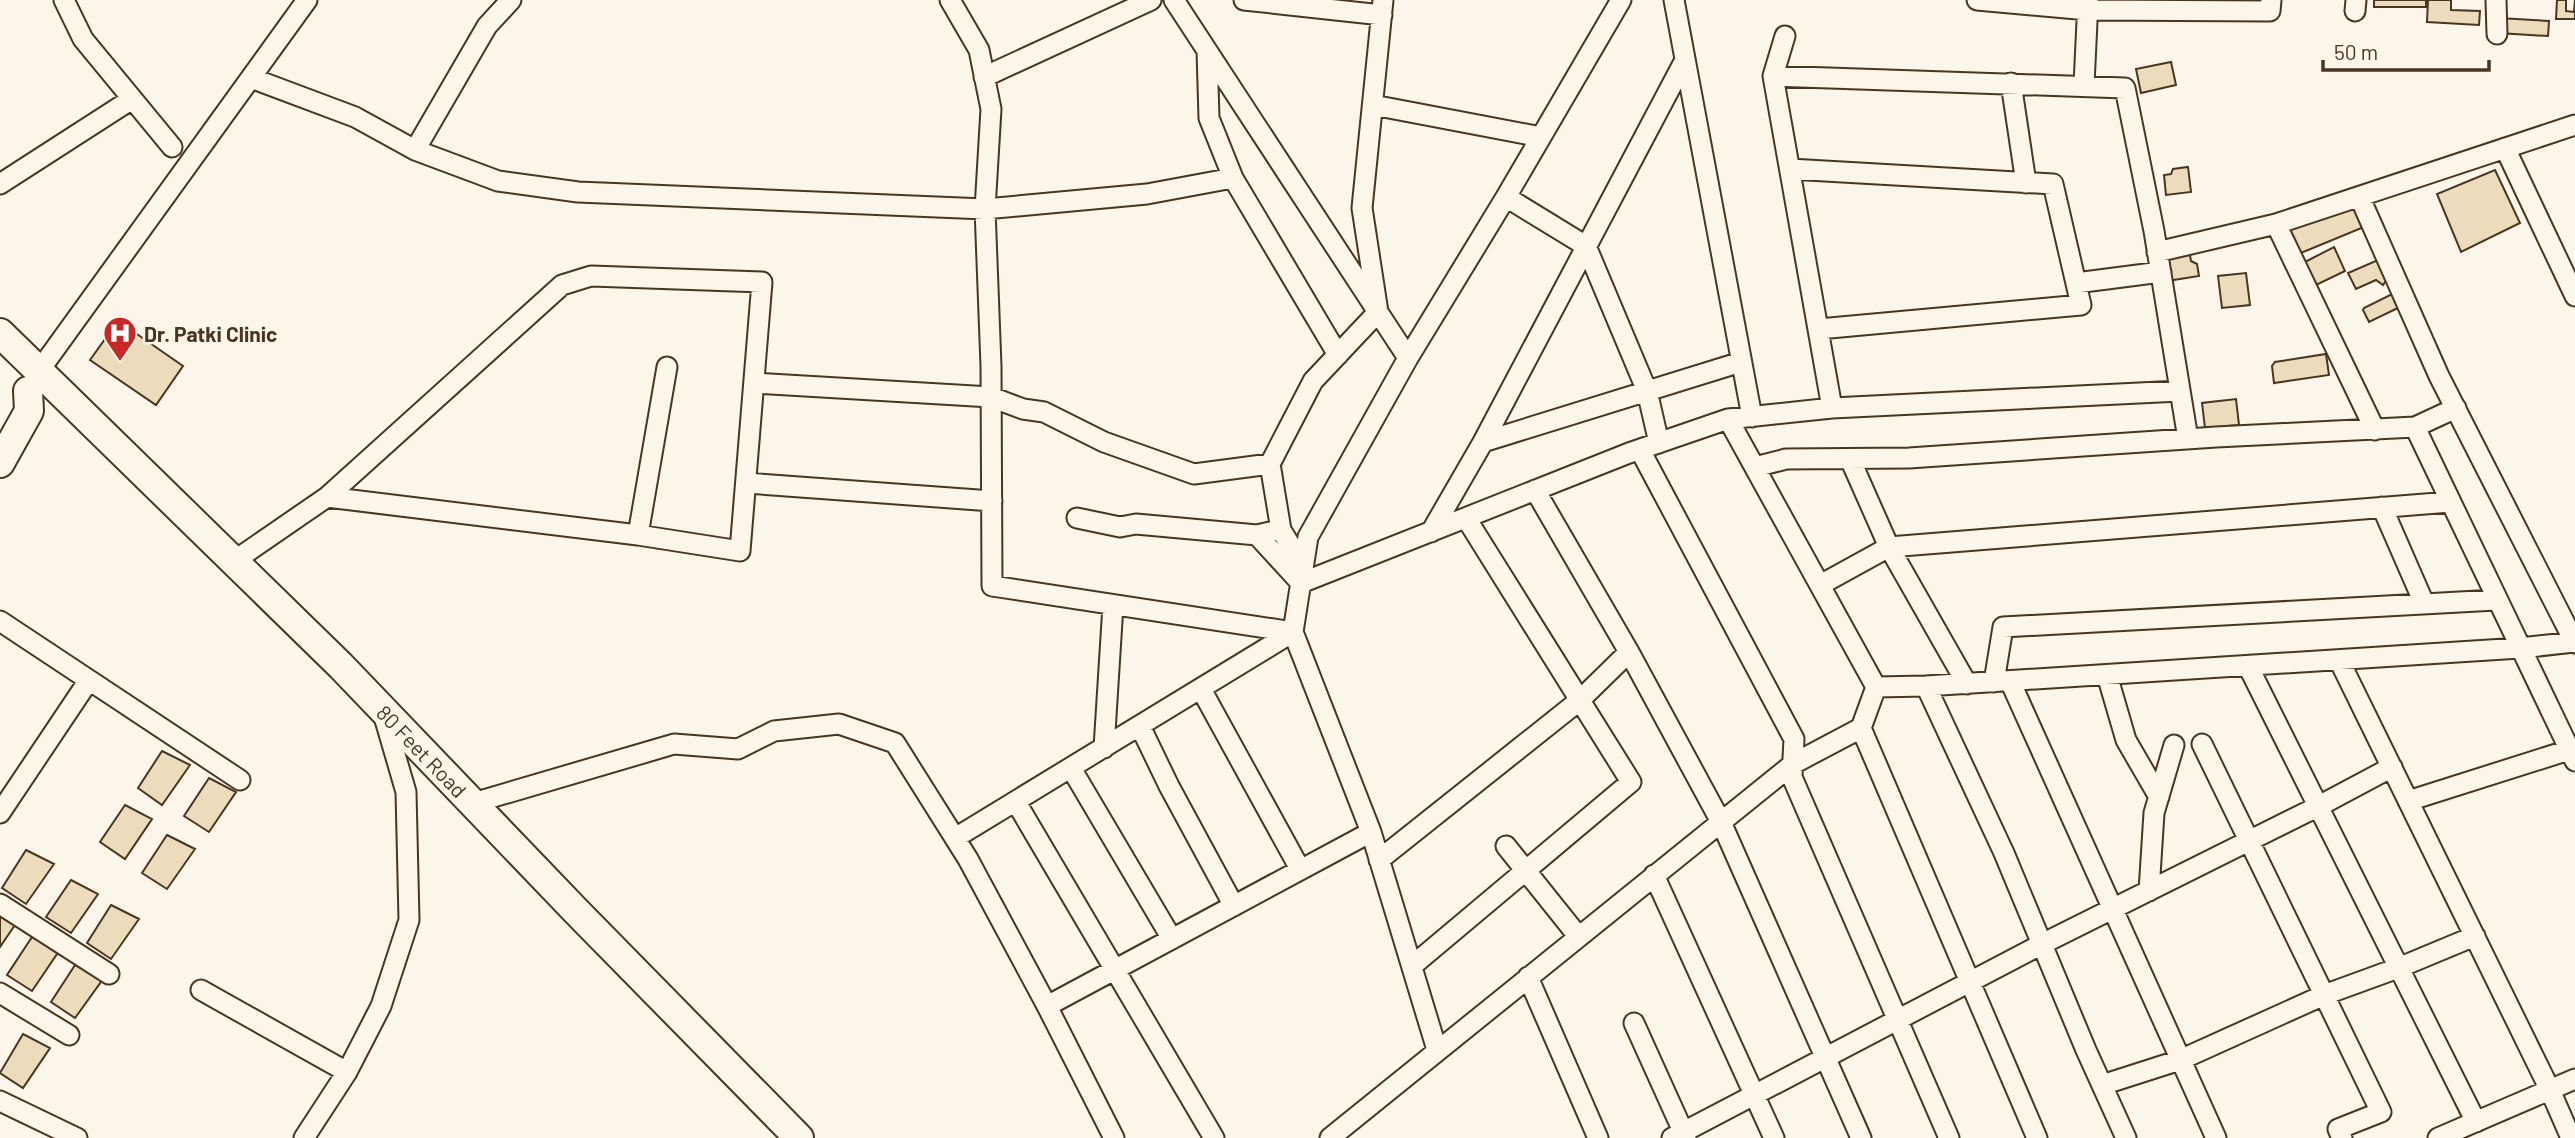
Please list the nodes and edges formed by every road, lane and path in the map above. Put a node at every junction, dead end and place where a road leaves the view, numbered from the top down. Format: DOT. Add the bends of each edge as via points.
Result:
graph roads {
  1 [pos="64,0"];
  2 [pos="307,0"];
  3 [pos="511,0"];
  4 [pos="950,0"];
  5 [pos="1151,0"];
  6 [pos="1174,0"];
  7 [pos="1244,0"];
  8 [pos="1621,0"];
  9 [pos="1674,0"];
  10 [pos="1977,0"];
  11 [pos="2271,0"];
  12 [pos="2496,0"];
  13 [pos="2088,5"];
  14 [pos="2169,5"];
  15 [pos="1383,8"];
  16 [pos="2497,34"];
  17 [pos="1784,36"];
  18 [pos="1207,50"];
  19 [pos="1685,60"];
  20 [pos="1773,76"];
  21 [pos="984,77"];
  22 [pos="251,78"];
  23 [pos="2011,83"];
  24 [pos="2084,85"];
  25 [pos="131,99"];
  26 [pos="1373,105"];
  27 [pos="2575,125"];
  28 [pos="1541,137"];
  29 [pos="172,147"];
  30 [pos="2505,148"];
  31 [pos="415,150"];
  32 [pos="1790,169"];
  33 [pos="1233,178"];
  34 [pos="1,181"];
  35 [pos="2026,183"];
  36 [pos="1506,197"];
  37 [pos="2360,198"];
  38 [pos="985,209"];
  39 [pos="2276,224"];
  40 [pos="1586,246"];
  41 [pos="2157,252"];
  42 [pos="2161,272"];
  43 [pos="2076,283"];
  44 [pos="2575,296"];
  45 [pos="1378,312"];
  46 [pos="1819,329"];
  47 [pos="0,333"];
  48 [pos="1338,355"];
  49 [pos="1408,358"];
  50 [pos="1741,362"];
  51 [pos="667,367"];
  52 [pos="34,381"];
  53 [pos="754,383"];
  54 [pos="1647,391"];
  55 [pos="2180,391"];
  56 [pos="991,397"];
  57 [pos="1832,408"];
  58 [pos="2456,408"];
  59 [pos="1752,417"];
  60 [pos="1728,419"];
  61 [pos="0,426"];
  62 [pos="2415,427"];
  63 [pos="2375,430"];
  64 [pos="2188,439"];
  65 [pos="1483,442"];
  66 [pos="1649,447"];
  67 [pos="1850,459"];
  68 [pos="0,463"];
  69 [pos="1270,464"];
  70 [pos="1755,467"];
  71 [pos="746,483"];
  72 [pos="1535,490"];
  73 [pos="327,497"];
  74 [pos="992,501"];
  75 [pos="2450,502"];
  76 [pos="2382,507"];
  77 [pos="1077,518"];
  78 [pos="1466,518"];
  79 [pos="1281,530"];
  80 [pos="1431,533"];
  81 [pos="1257,535"];
  82 [pos="638,536"];
  83 [pos="1889,547"];
  84 [pos="234,561"];
  85 [pos="1302,575"];
  86 [pos="1820,585"];
  87 [pos="2497,600"];
  88 [pos="2424,603"];
  89 [pos="1113,605"];
  90 [pos="0,621"];
  91 [pos="1293,632"];
  92 [pos="2575,642"];
  93 [pos="2520,648"];
  94 [pos="1629,652"];
  95 [pos="2339,660"];
  96 [pos="2248,666"];
  97 [pos="2107,674"];
  98 [pos="89,680"];
  99 [pos="2002,681"];
  100 [pos="1967,684"];
  101 [pos="1926,686"];
  102 [pos="1876,687"];
  103 [pos="1201,689"];
  104 [pos="1580,700"];
  105 [pos="382,709"];
  106 [pos="1140,726"];
  107 [pos="1861,729"];
  108 [pos="2202,744"];
  109 [pos="2174,745"];
  110 [pos="1104,748"];
  111 [pos="2572,755"];
  112 [pos="1793,764"];
  113 [pos="2392,767"];
  114 [pos="1071,768"];
  115 [pos="240,780"];
  116 [pos="2159,797"];
  117 [pos="2408,801"];
  118 [pos="1016,802"];
  119 [pos="473,803"];
  120 [pos="2318,807"];
  121 [pos="0,813"];
  122 [pos="1721,822"];
  123 [pos="1371,832"];
  124 [pos="955,838"];
  125 [pos="2249,841"];
  126 [pos="1507,846"];
  127 [pos="1379,860"];
  128 [pos="1300,869"];
  129 [pos="1525,869"];
  130 [pos="1654,875"];
  131 [pos="2149,891"];
  132 [pos="0,904"];
  133 [pos="1234,906"];
  134 [pos="2111,910"];
  135 [pos="1578,936"];
  136 [pos="2475,936"];
  137 [pos="1172,939"];
  138 [pos="2042,944"];
  139 [pos="1412,965"];
  140 [pos="2398,968"];
  141 [pos="1114,969"];
  142 [pos="109,974"];
  143 [pos="1528,977"];
  144 [pos="1970,982"];
  145 [pos="201,990"];
  146 [pos="0,993"];
  147 [pos="2324,995"];
  148 [pos="1047,1006"];
  149 [pos="1898,1019"];
  150 [pos="1634,1023"];
  151 [pos="69,1035"];
  152 [pos="1437,1050"];
  153 [pos="1825,1059"];
  154 [pos="2179,1060"];
  155 [pos="347,1072"];
  156 [pos="2575,1079"];
  157 [pos="2102,1085"];
  158 [pos="2550,1090"];
  159 [pos="1754,1095"];
  160 [pos="0,1101"];
  161 [pos="2476,1122"];
  162 [pos="1680,1136"];
  163 [pos="77,1138"];
  164 [pos="304,1138"];
  165 [pos="799,1138"];
  166 [pos="1114,1138"];
  167 [pos="1214,1138"];
  168 [pos="1330,1138"];
  169 [pos="1598,1138"];
  170 [pos="1774,1138"];
  171 [pos="1861,1138"];
  172 [pos="1949,1138"];
  173 [pos="2037,1138"];
  174 [pos="2126,1138"];
  175 [pos="2216,1138"];
  176 [pos="2342,1138"];
  177 [pos="2438,1138"];
  178 [pos="2571,1138"];
  1 -- 25 [label="street" via="83,39"];
  2 -- 22 [label="street"];
  3 -- 31 [label="street" via="487,26"];
  4 -- 21 [label="street" via="979,50"];
  5 -- 21 [label="street"];
  6 -- 18 [label="street"];
  7 -- 15 [label="street"];
  8 -- 28 [label="street"];
  9 -- 19 [label="street"];
  10 -- 13 [label="street"];
  11 -- 14 [label="street" via="2270,11"];
  12 -- 16 [label="street"];
  13 -- 14 [label="street"];
  13 -- 24 [label="street"];
  15 -- 26 [label="street"];
  17 -- 20 [label="street"];
  18 -- 33 [label="street" via="1209,118"];
  18 -- 45 [label="street"];
  19 -- 40 [label="street"];
  19 -- 50 [label="street"];
  20 -- 23 [label="street"];
  20 -- 32 [label="street"];
  21 -- 38 [label="street" via="990,109"];
  22 -- 31 [label="street" via="355,117"];
  22 -- 52 [label="street"];
  23 -- 24 [label="street"];
  23 -- 35 [label="street"];
  24 -- 41 [label="street" via="2125,88"];
  25 -- 29 [label="street"];
  25 -- 34 [label="street"];
  26 -- 28 [label="street"];
  26 -- 45 [label="street" via="1362,208"];
  27 -- 30 [label="street"];
  28 -- 36 [label="street"];
  30 -- 37 [label="street"];
  30 -- 44 [label="street"];
  31 -- 38 [label="street" via="498,181 578,192"];
  32 -- 35 [label="street"];
  32 -- 46 [label="street"];
  33 -- 38 [label="street" via="1147,194"];
  33 -- 48 [label="street"];
  35 -- 43 [label="street" via="2053,184"];
  36 -- 40 [label="street"];
  36 -- 49 [label="street"];
  37 -- 39 [label="street"];
  37 -- 58 [label="street"];
  38 -- 56 [label="street"];
  39 -- 41 [label="street"];
  39 -- 63 [label="street"];
  40 -- 54 [label="street"];
  40 -- 65 [label="street"];
  41 -- 42 [label="street"];
  42 -- 43 [label="street"];
  42 -- 55 [label="street"];
  43 -- 46 [label="street" via="2081,305"];
  45 -- 48 [label="street"];
  45 -- 49 [label="street"];
  46 -- 57 [label="street"];
  47 -- 52 [label="main road, 80 Feet Road"];
  48 -- 69 [label="street" via="1313,381"];
  49 -- 85 [label="street" via="1308,537"];
  50 -- 54 [label="street"];
  50 -- 59 [label="street"];
  51 -- 82 [label="street"];
  52 -- 61 [label="main road"];
  52 -- 68 [label="main road" via="29,411"];
  52 -- 84 [label="main road, 80 Feet Road"];
  53 -- 56 [label="street"];
  53 -- 71 [label="street"];
  53 -- 73 [label="street" via="762,282 591,276 562,285"];
  54 -- 65 [label="street"];
  54 -- 66 [label="street"];
  55 -- 57 [label="street"];
  55 -- 64 [label="street"];
  56 -- 69 [label="street" via="1023,410 1044,412 1104,442 1194,474"];
  56 -- 74 [label="street"];
  57 -- 59 [label="street"];
  58 -- 62 [label="street"];
  58 -- 92 [label="street"];
  59 -- 60 [label="street"];
  60 -- 66 [label="street"];
  60 -- 70 [label="street"];
  62 -- 63 [label="street"];
  62 -- 75 [label="street"];
  63 -- 64 [label="street"];
  64 -- 67 [label="street"];
  65 -- 80 [label="street"];
  66 -- 72 [label="street"];
  66 -- 112 [label="street" via="1794,739"];
  67 -- 70 [label="street" via="1786,459"];
  67 -- 83 [label="street"];
  69 -- 79 [label="street"];
  70 -- 86 [label="street"];
  71 -- 74 [label="street"];
  71 -- 82 [label="street" via="740,551"];
  72 -- 78 [label="street"];
  72 -- 94 [label="street"];
  73 -- 82 [label="street"];
  73 -- 84 [label="street"];
  74 -- 89 [label="street" via="992,586"];
  75 -- 76 [label="street"];
  75 -- 87 [label="street"];
  76 -- 83 [label="street"];
  76 -- 88 [label="street"];
  77 -- 81 [label="street" via="1120,527 1136,524"];
  78 -- 80 [label="street"];
  78 -- 104 [label="street"];
  79 -- 81 [label="street"];
  79 -- 85 [label="street"];
  80 -- 85 [label="street"];
  81 -- 85 [label="street"];
  83 -- 86 [label="street"];
  83 -- 100 [label="street"];
  84 -- 105 [label="main road, 80 Feet Road"];
  85 -- 91 [label="street"];
  86 -- 102 [label="street"];
  87 -- 88 [label="street"];
  87 -- 93 [label="street"];
  88 -- 99 [label="street" via="2003,627"];
  89 -- 91 [label="street"];
  89 -- 110 [label="street"];
  90 -- 98 [label="street"];
  91 -- 103 [label="street"];
  91 -- 123 [label="street"];
  92 -- 93 [label="street"];
  93 -- 95 [label="street"];
  93 -- 111 [label="street"];
  94 -- 104 [label="street"];
  94 -- 122 [label="street"];
  95 -- 96 [label="street"];
  95 -- 113 [label="street"];
  96 -- 97 [label="street"];
  96 -- 120 [label="street"];
  97 -- 99 [label="street"];
  97 -- 116 [label="street" via="2126,740"];
  98 -- 115 [label="street"];
  98 -- 121 [label="street"];
  99 -- 100 [label="street"];
  99 -- 134 [label="street"];
  100 -- 101 [label="street"];
  101 -- 102 [label="street"];
  101 -- 138 [label="street"];
  102 -- 107 [label="street"];
  103 -- 106 [label="street"];
  103 -- 128 [label="street"];
  104 -- 127 [label="street"];
  104 -- 129 [label="street" via="1631,782"];
  105 -- 119 [label="main road, 80 Feet Road"];
  105 -- 155 [label="street" via="406,792 409,920 381,1006"];
  106 -- 110 [label="street"];
  106 -- 133 [label="street"];
  107 -- 112 [label="street"];
  107 -- 144 [label="street"];
  108 -- 125 [label="street"];
  109 -- 116 [label="street"];
  110 -- 114 [label="street"];
  111 -- 117 [label="street"];
  112 -- 122 [label="street"];
  112 -- 149 [label="street" via="1792,776"];
  113 -- 117 [label="street"];
  113 -- 120 [label="street"];
  114 -- 118 [label="street"];
  114 -- 137 [label="street"];
  116 -- 131 [label="street"];
  117 -- 136 [label="street"];
  118 -- 124 [label="street"];
  118 -- 141 [label="street"];
  119 -- 124 [label="street" via="674,744 738,749 774,731 839,724 895,743"];
  119 -- 165 [label="main road, 80 Feet Road"];
  120 -- 125 [label="street"];
  120 -- 140 [label="street"];
  122 -- 130 [label="street"];
  122 -- 153 [label="street"];
  123 -- 127 [label="street"];
  123 -- 128 [label="street"];
  124 -- 148 [label="street"];
  125 -- 131 [label="street"];
  125 -- 147 [label="street"];
  126 -- 129 [label="street"];
  127 -- 139 [label="street"];
  128 -- 133 [label="street"];
  129 -- 135 [label="street"];
  129 -- 139 [label="street"];
  130 -- 135 [label="street"];
  130 -- 159 [label="street"];
  131 -- 134 [label="street"];
  132 -- 142 [label="street"];
  133 -- 137 [label="street"];
  134 -- 138 [label="street"];
  134 -- 154 [label="street"];
  135 -- 143 [label="street"];
  136 -- 140 [label="street"];
  136 -- 158 [label="street"];
  137 -- 141 [label="street"];
  138 -- 144 [label="street"];
  138 -- 157 [label="street"];
  139 -- 152 [label="street"];
  140 -- 147 [label="street"];
  140 -- 161 [label="street"];
  141 -- 148 [label="street"];
  141 -- 167 [label="street"];
  143 -- 152 [label="street"];
  143 -- 169 [label="street"];
  144 -- 149 [label="street"];
  144 -- 173 [label="street"];
  145 -- 155 [label="street"];
  146 -- 151 [label="street"];
  147 -- 154 [label="street"];
  147 -- 176 [label="street" via="2381,1112 2338,1129"];
  148 -- 166 [label="street"];
  149 -- 153 [label="street"];
  149 -- 172 [label="street"];
  150 -- 162 [label="street"];
  152 -- 168 [label="street"];
  153 -- 159 [label="street"];
  153 -- 171 [label="street"];
  154 -- 157 [label="street"];
  154 -- 175 [label="street"];
  155 -- 164 [label="street"];
  156 -- 158 [label="street"];
  157 -- 174 [label="street"];
  158 -- 161 [label="street"];
  158 -- 178 [label="street"];
  159 -- 162 [label="street"];
  159 -- 170 [label="street"];
  160 -- 163 [label="street"];
  161 -- 177 [label="street"];
}
